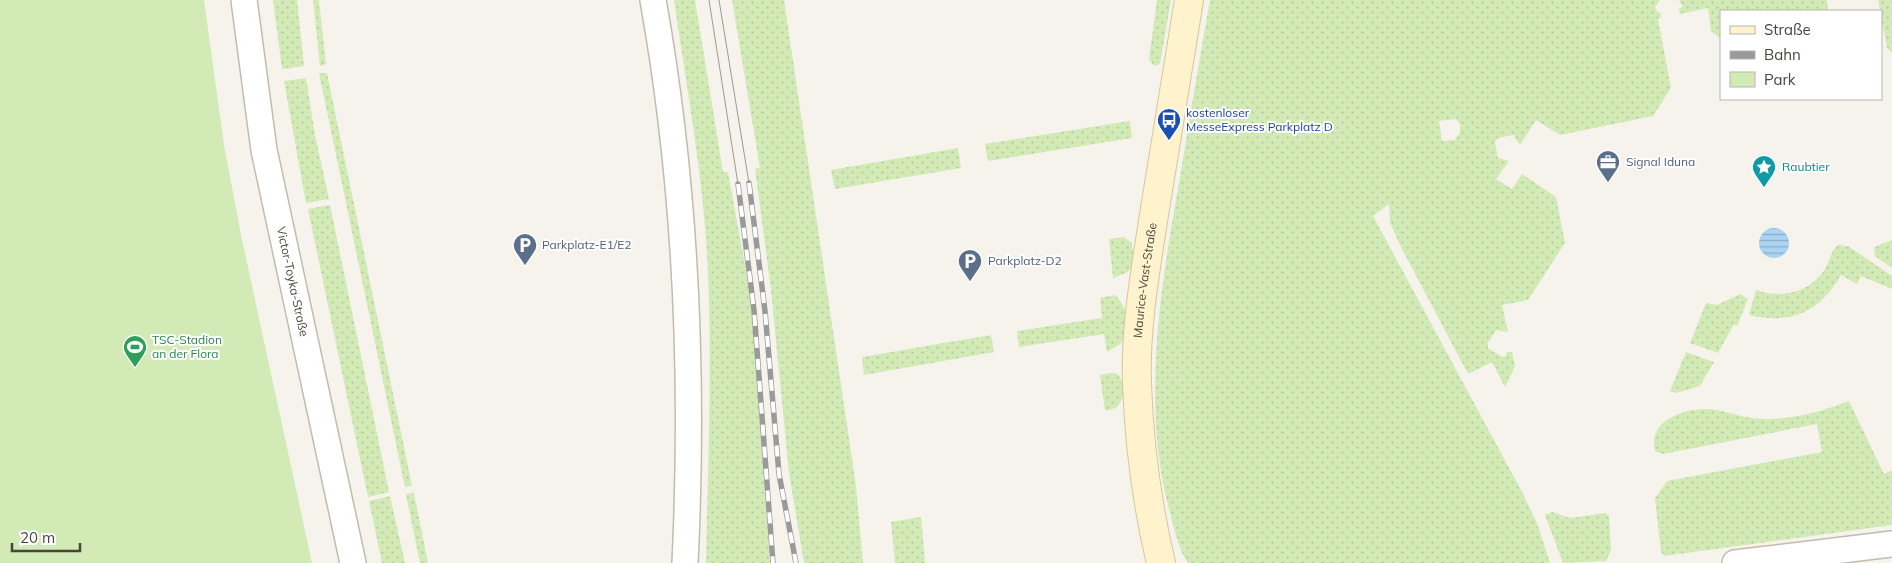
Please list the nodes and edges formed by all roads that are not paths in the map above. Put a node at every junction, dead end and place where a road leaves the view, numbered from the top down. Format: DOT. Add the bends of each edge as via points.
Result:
graph roads {
  1 [pos="244,0"];
  2 [pos="653,0"];
  3 [pos="1189,0"];
  4 [pos="1892,544"];
  5 [pos="353,563"];
  6 [pos="685,563"];
  7 [pos="1160,563"];
  8 [pos="1735,563"];
  1 -- 5 [label="street, Victor-Toyka-Straße" via="264,150"];
  2 -- 6 [label="street" via="666,87 683,264 688,362"];
  3 -- 7 [label="main road, Maurice-Vast-Straße" via="1145,272 1136,381 1149,511"];
  4 -- 8 [label="street"];
}
